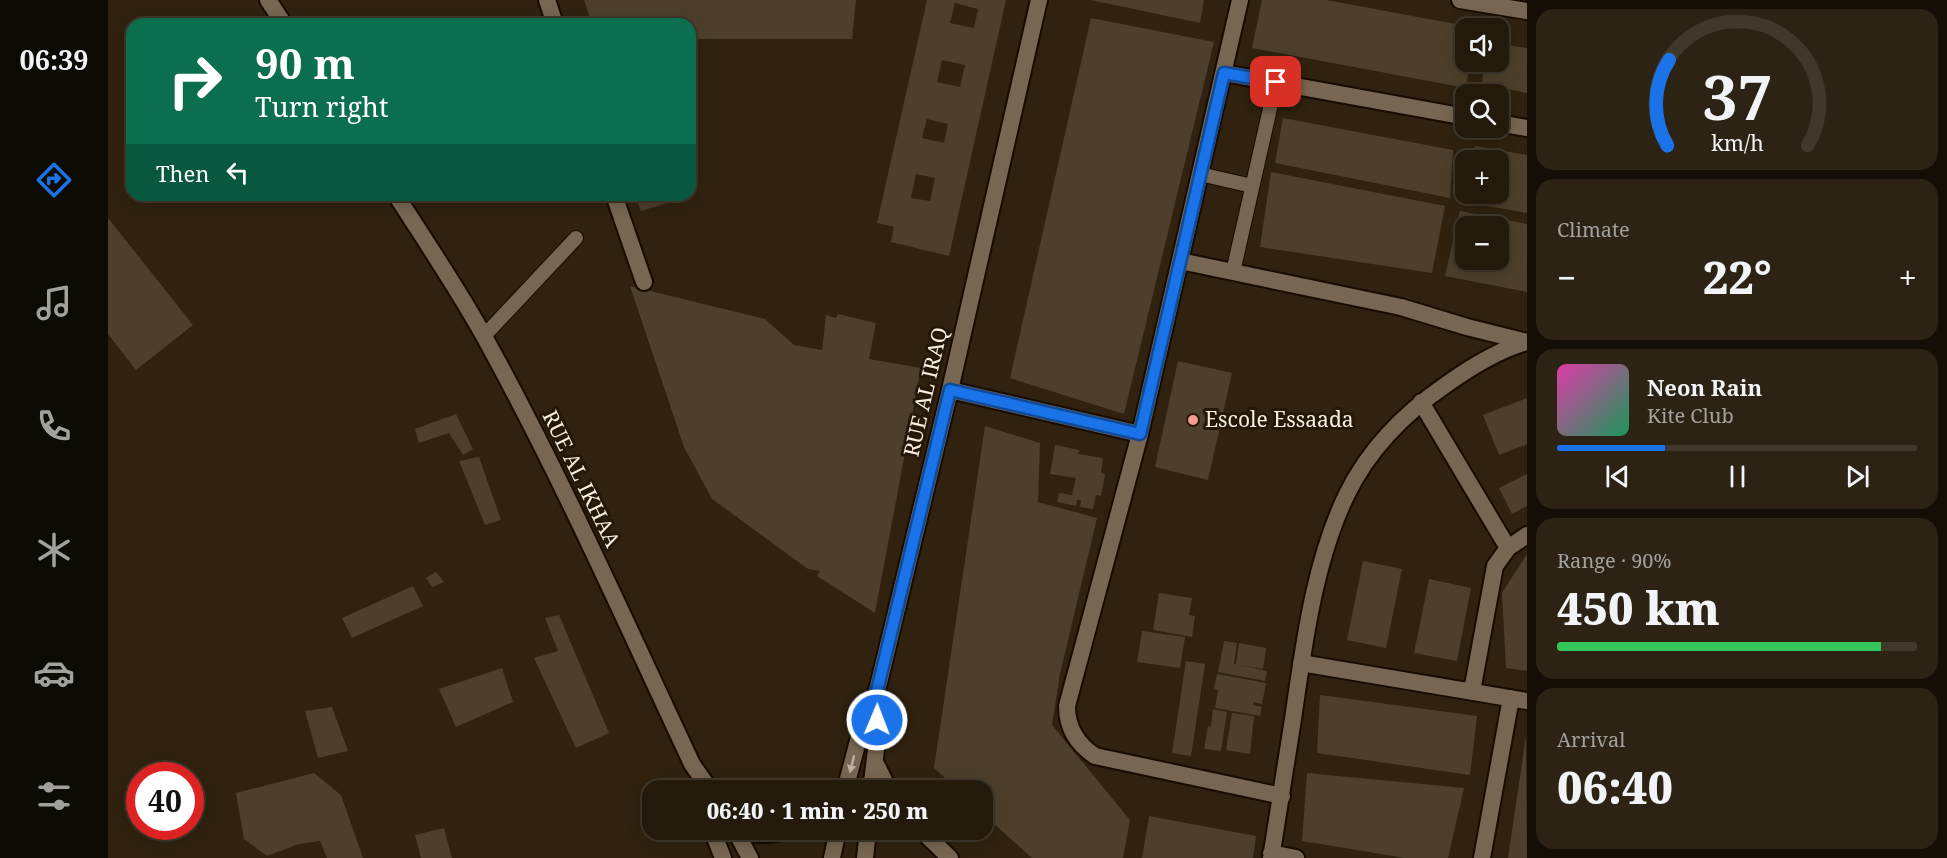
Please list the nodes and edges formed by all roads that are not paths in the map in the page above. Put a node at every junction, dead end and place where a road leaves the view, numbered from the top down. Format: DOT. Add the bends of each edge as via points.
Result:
graph roads {
  1 [pos="547,0"];
  2 [pos="1039,0"];
  3 [pos="1240,0"];
  4 [pos="1460,0"];
  5 [pos="272,2"];
  6 [pos="1527,11"];
  7 [pos="281,18"];
  8 [pos="553,18"];
  9 [pos="1224,73"];
  10 [pos="1276,82"];
  11 [pos="1455,115"];
  12 [pos="1509,125"];
  13 [pos="1527,128"];
  14 [pos="1200,174"];
  15 [pos="1252,186"];
  16 [pos="400,201"];
  17 [pos="616,201"];
  18 [pos="576,238"];
  19 [pos="1180,261"];
  20 [pos="1233,272"];
  21 [pos="644,282"];
  22 [pos="484,336"];
  23 [pos="1527,342"];
  24 [pos="950,390"];
  25 [pos="1421,402"];
  26 [pos="1140,434"];
  27 [pos="1527,536"];
  28 [pos="1508,548"];
  29 [pos="1301,663"];
  30 [pos="1472,691"];
  31 [pos="875,699"];
  32 [pos="1519,700"];
  33 [pos="874,760"];
  34 [pos="692,764"];
  35 [pos="696,780"];
  36 [pos="703,780"];
  37 [pos="848,780"];
  38 [pos="872,780"];
  39 [pos="884,780"];
  40 [pos="1282,796"];
  41 [pos="716,840"];
  42 [pos="741,840"];
  43 [pos="836,840"];
  44 [pos="867,840"];
  45 [pos="931,840"];
  46 [pos="1271,856"];
  47 [pos="723,858"];
  48 [pos="750,858"];
  49 [pos="832,858"];
  50 [pos="865,858"];
  51 [pos="950,858"];
  52 [pos="1296,858"];
  53 [pos="1482,858"];
  1 -- 8 [label="street"];
  2 -- 24 [label="street, RUE AL IRAQ"];
  3 -- 9 [label="street"];
  4 -- 6 [label="street"];
  5 -- 7 [label="street"];
  9 -- 10 [label="street"];
  9 -- 14 [label="street"];
  10 -- 11 [label="street"];
  10 -- 15 [label="lane"];
  12 -- 13 [label="street"];
  14 -- 15 [label="lane"];
  14 -- 19 [label="street"];
  15 -- 20 [label="lane"];
  16 -- 22 [label="street, RUE AL IKHAA"];
  17 -- 21 [label="street"];
  18 -- 22 [label="lane"];
  19 -- 20 [label="street"];
  19 -- 26 [label="street"];
  20 -- 23 [label="street" via="1401,307"];
  22 -- 34 [label="street, RUE AL IKHAA"];
  23 -- 25 [label="street" via="1487,358"];
  24 -- 26 [label="street"];
  24 -- 31 [label="street, RUE AL IRAQ"];
  25 -- 28 [label="street"];
  25 -- 29 [label="street" via="1377,447 1347,493 1322,560"];
  26 -- 40 [label="street" via="1067,706 1071,730 1095,756"];
  27 -- 28 [label="street"];
  28 -- 30 [label="street" via="1495,566"];
  29 -- 30 [label="street"];
  29 -- 40 [label="street"];
  30 -- 32 [label="street"];
  31 -- 33 [label="street"];
  31 -- 37 [label="street, RUE AL IRAQ, one-way"];
  32 -- 53 [label="street"];
  33 -- 38 [label="street"];
  33 -- 39 [label="street"];
  34 -- 35 [label="street"];
  34 -- 36 [label="street, RUE AL IKHAA"];
  40 -- 46 [label="street"];
  41 -- 47 [label="street"];
  42 -- 48 [label="street"];
  43 -- 49 [label="street"];
  44 -- 50 [label="street"];
  45 -- 51 [label="street"];
  46 -- 52 [label="street"];
}
